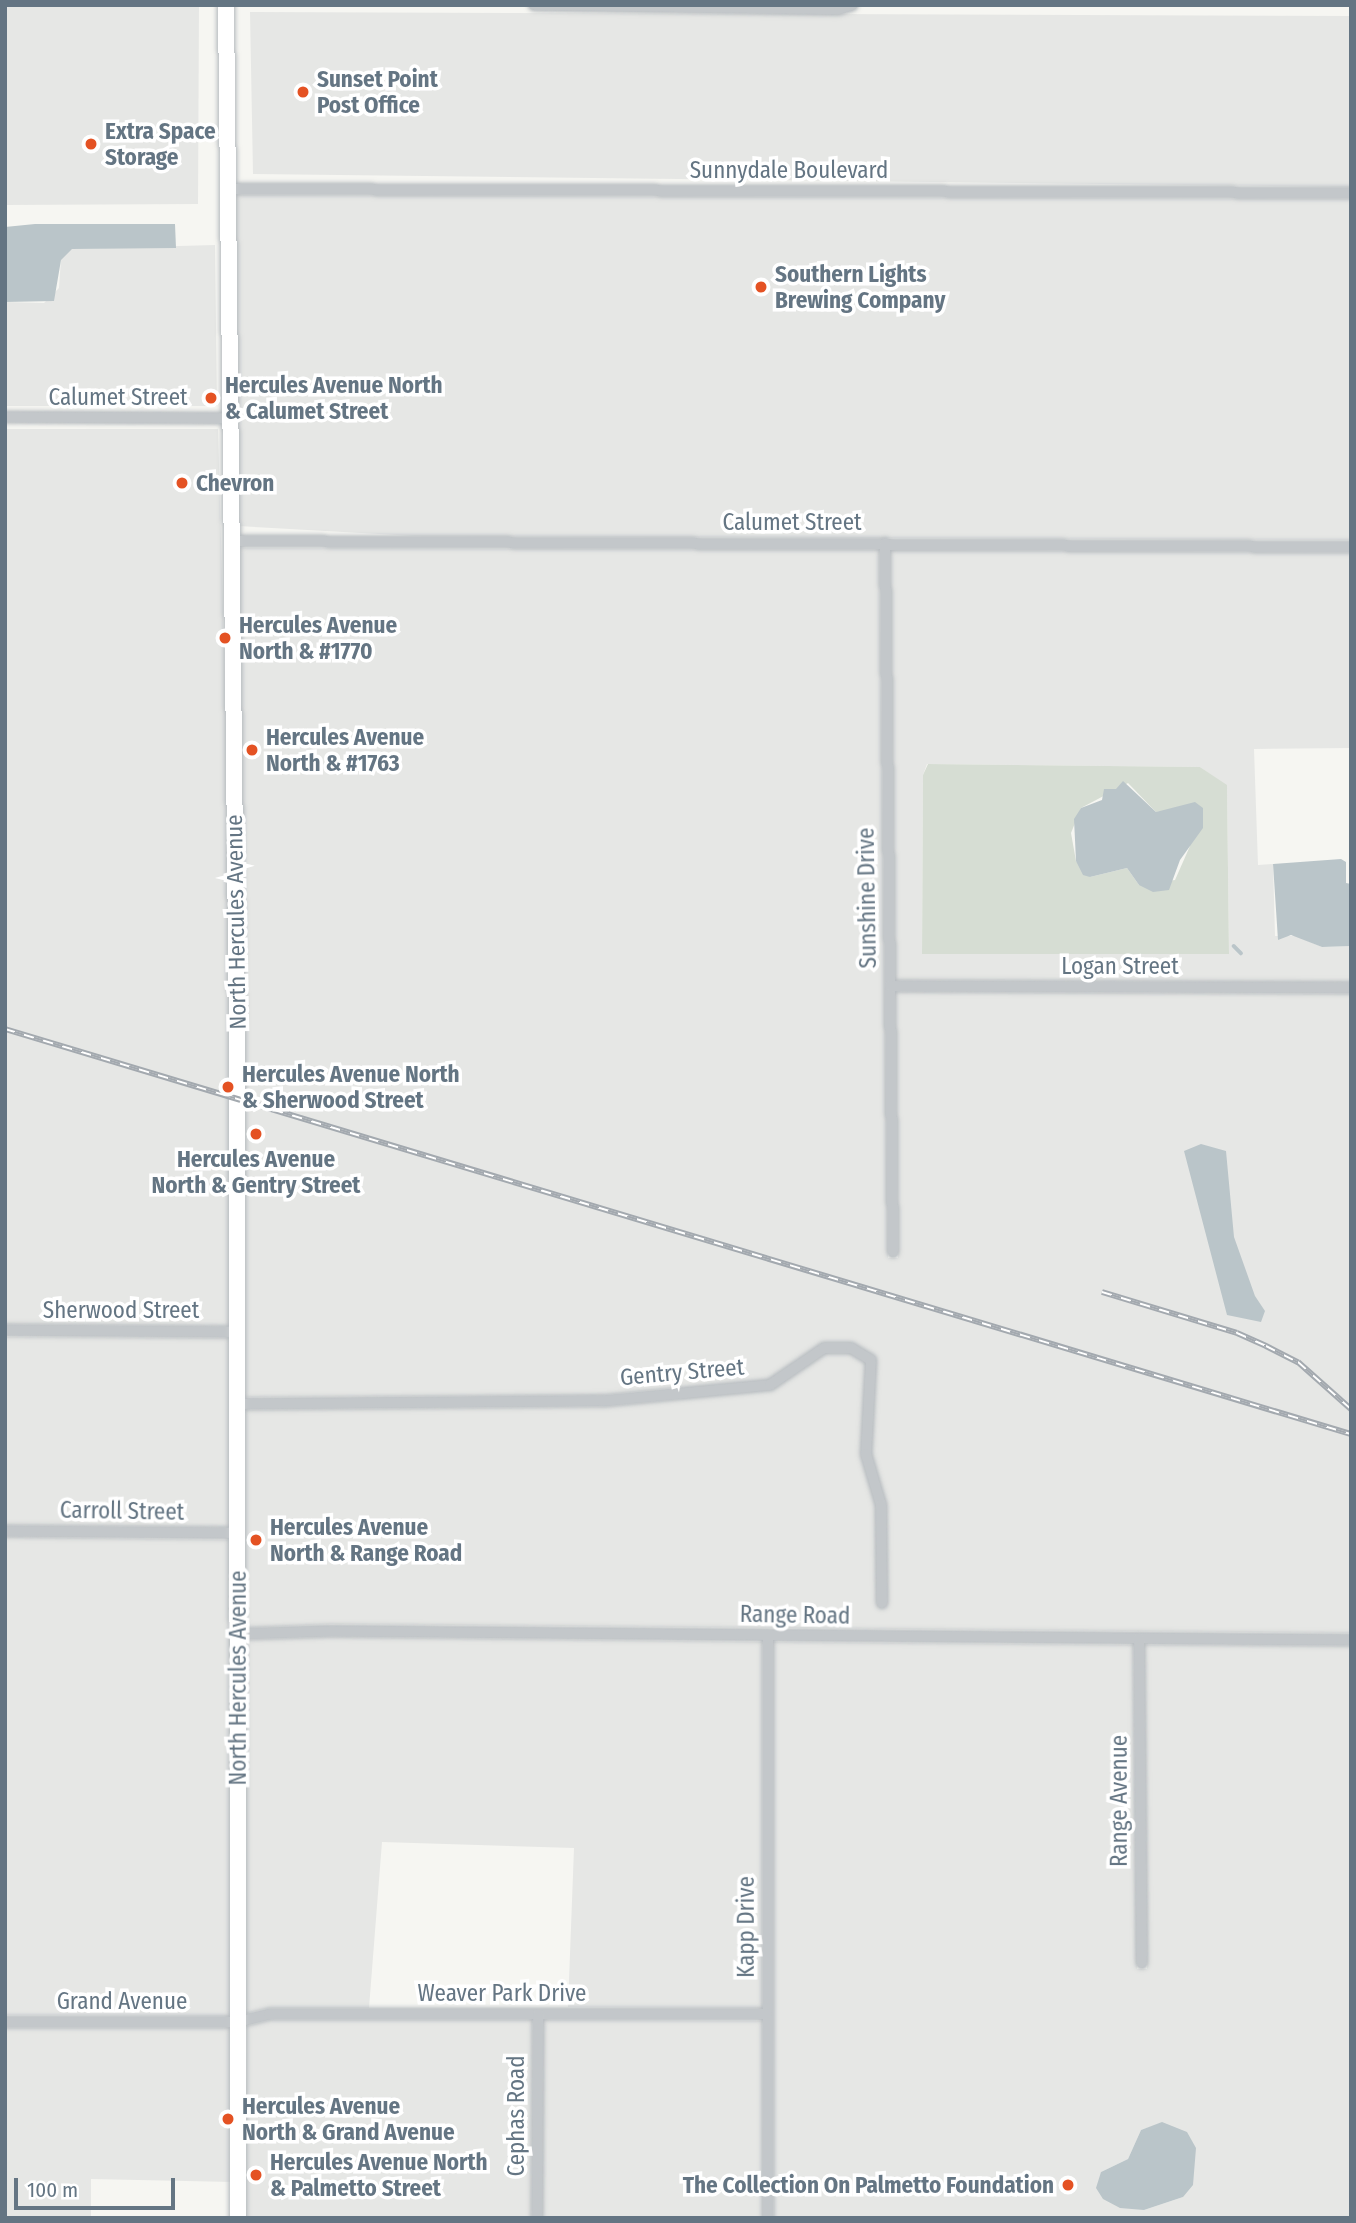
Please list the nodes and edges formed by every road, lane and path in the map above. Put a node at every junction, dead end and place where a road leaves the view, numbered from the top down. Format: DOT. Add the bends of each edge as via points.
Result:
graph roads {
  1 [pos="226,5"];
  2 [pos="534,5"];
  3 [pos="852,5"];
  4 [pos="228,189"];
  5 [pos="1351,193"];
  6 [pos="5,417"];
  7 [pos="231,418"];
  8 [pos="233,541"];
  9 [pos="885,543"];
  10 [pos="1351,547"];
  11 [pos="890,986"];
  12 [pos="1351,988"];
  13 [pos="893,1252"];
  14 [pos="5,1330"];
  15 [pos="237,1332"];
  16 [pos="237,1404"];
  17 [pos="5,1531"];
  18 [pos="237,1533"];
  19 [pos="881,1603"];
  20 [pos="238,1634"];
  21 [pos="768,1635"];
  22 [pos="1139,1638"];
  23 [pos="1351,1640"];
  24 [pos="1142,1963"];
  25 [pos="538,2014"];
  26 [pos="767,2014"];
  27 [pos="5,2022"];
  28 [pos="238,2022"];
  29 [pos="238,2218"];
  30 [pos="537,2218"];
  31 [pos="768,2218"];
  1 -- 4 [label="street, North Hercules Avenue"];
  2 -- 3 [label="street" via="839,9"];
  4 -- 5 [label="street, Sunnydale Boulevard"];
  4 -- 7 [label="street, North Hercules Avenue"];
  6 -- 7 [label="street, Calumet Street"];
  7 -- 8 [label="street, North Hercules Avenue"];
  8 -- 9 [label="street, Calumet Street"];
  8 -- 15 [label="street, North Hercules Avenue"];
  9 -- 10 [label="street, Calumet Street"];
  9 -- 11 [label="street, Sunshine Drive"];
  11 -- 12 [label="street, Logan Street"];
  11 -- 13 [label="street, Sunshine Drive"];
  14 -- 15 [label="street, Sherwood Street"];
  15 -- 16 [label="street, North Hercules Avenue"];
  16 -- 18 [label="street, North Hercules Avenue"];
  16 -- 19 [label="street, Gentry Street" via="603,1401 770,1385 824,1348 851,1348 871,1360 866,1454 881,1505"];
  17 -- 18 [label="street, Carroll Street"];
  18 -- 20 [label="street, North Hercules Avenue"];
  20 -- 21 [label="street, Range Road" via="330,1630"];
  20 -- 28 [label="street, North Hercules Avenue"];
  21 -- 22 [label="street, Range Road"];
  21 -- 26 [label="street, Kapp Drive"];
  22 -- 23 [label="street, Range Road"];
  22 -- 24 [label="street, Range Avenue"];
  25 -- 26 [label="street, Weaver Park Drive"];
  25 -- 28 [label="street, Weaver Park Drive" via="270,2014"];
  25 -- 30 [label="street, Cephas Road"];
  26 -- 31 [label="street, Kapp Drive"];
  27 -- 28 [label="street, Grand Avenue"];
  28 -- 29 [label="street, North Hercules Avenue"];
}
